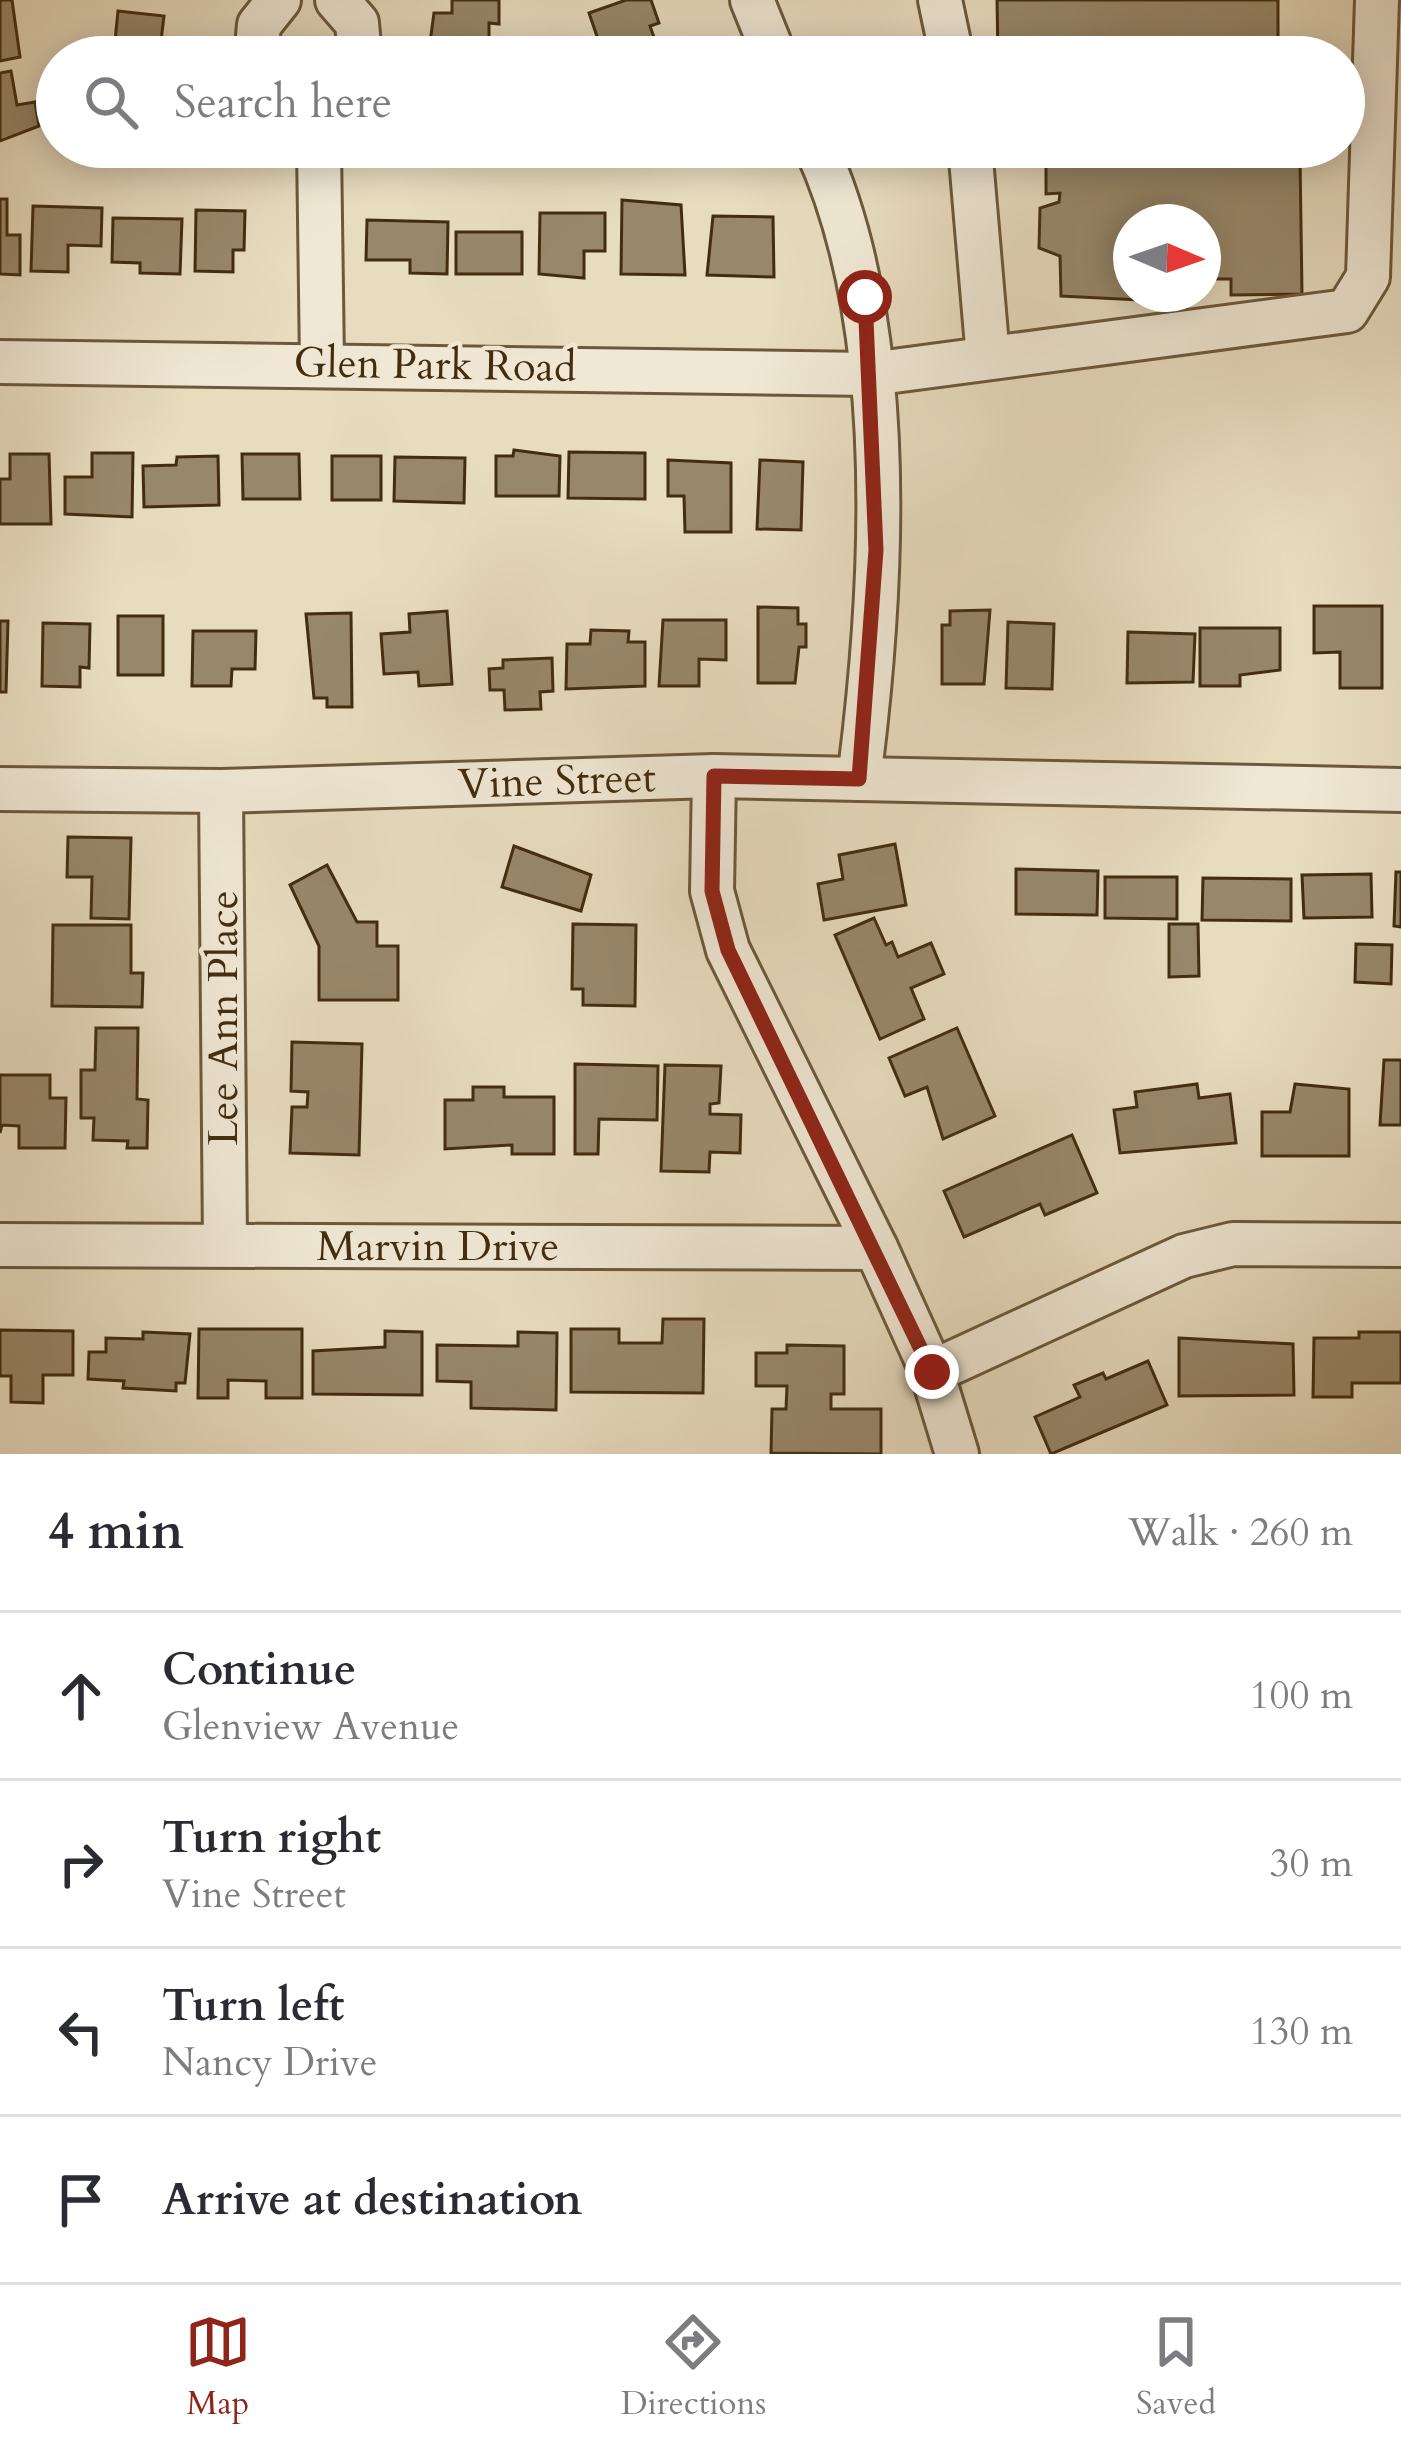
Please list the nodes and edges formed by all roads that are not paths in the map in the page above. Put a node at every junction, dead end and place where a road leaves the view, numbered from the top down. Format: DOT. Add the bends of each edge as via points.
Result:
graph roads {
  1 [pos="279,0"];
  2 [pos="337,0"];
  3 [pos="752,0"];
  4 [pos="940,0"];
  5 [pos="1377,0"];
  6 [pos="258,36"];
  7 [pos="358,36"];
  8 [pos="767,36"];
  9 [pos="948,36"];
  10 [pos="319,168"];
  11 [pos="825,168"];
  12 [pos="972,168"];
  13 [pos="988,358"];
  14 [pos="0,362"];
  15 [pos="322,363"];
  16 [pos="871,374"];
  17 [pos="714,776"];
  18 [pos="859,779"];
  19 [pos="0,789"];
  20 [pos="1401,790"];
  21 [pos="221,791"];
  22 [pos="0,1245"];
  23 [pos="225,1245"];
  24 [pos="1401,1245"];
  25 [pos="876,1248"];
  26 [pos="932,1372"];
  27 [pos="957,1454"];
  1 -- 6 [label="street"];
  2 -- 7 [label="street"];
  3 -- 8 [label="street"];
  4 -- 9 [label="street"];
  5 -- 13 [label="street, Glen Park Road" via="1368,277 1347,311"];
  10 -- 15 [label="street"];
  11 -- 16 [label="street" via="850,230"];
  12 -- 13 [label="street"];
  13 -- 16 [label="street, Glen Park Road"];
  14 -- 15 [label="street, Glen Park Road"];
  15 -- 16 [label="street, Glen Park Road"];
  16 -- 18 [label="street" via="876,550"];
  17 -- 18 [label="street, Vine Street"];
  17 -- 21 [label="street, Vine Street"];
  17 -- 25 [label="street" via="712,891 728,950"];
  18 -- 20 [label="street, Vine Street"];
  19 -- 21 [label="street, Vine Street"];
  21 -- 23 [label="street, Lee Ann Place"];
  22 -- 23 [label="street, Marvin Drive"];
  23 -- 25 [label="street, Marvin Drive"];
  24 -- 26 [label="street" via="1233,1244 1184,1256"];
  25 -- 26 [label="street"];
  26 -- 27 [label="street"];
}
